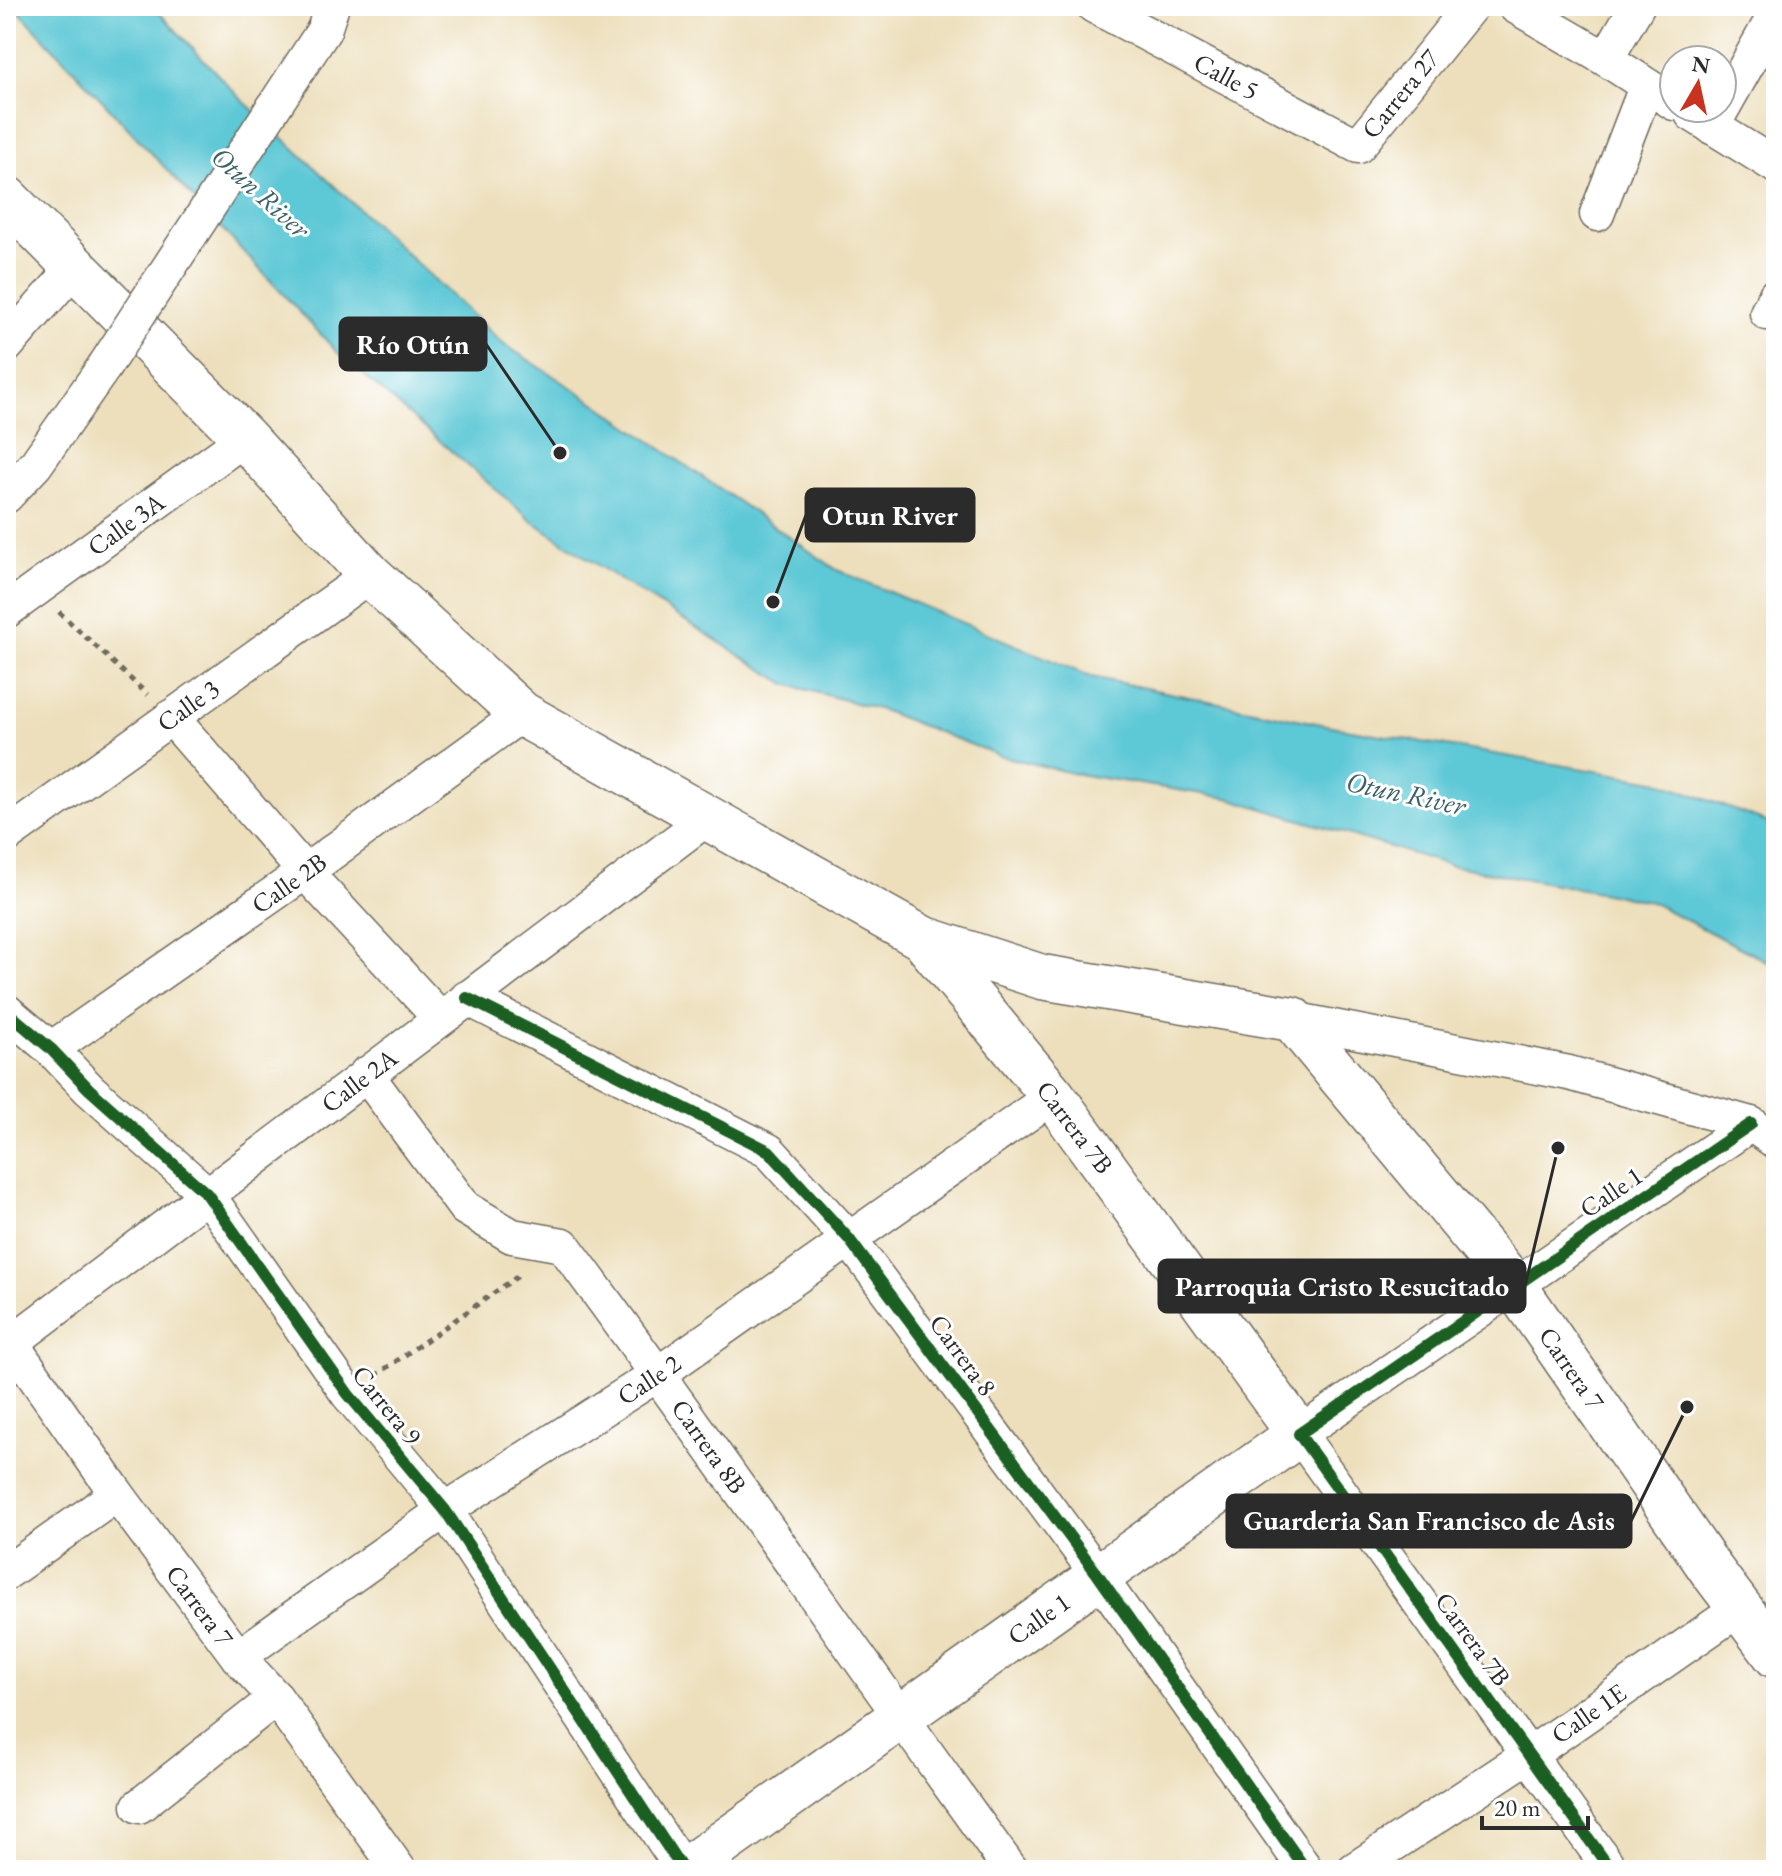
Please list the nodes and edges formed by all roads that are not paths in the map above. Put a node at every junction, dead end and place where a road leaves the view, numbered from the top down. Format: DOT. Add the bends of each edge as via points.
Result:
graph roads {
  1 [pos="1094,6"];
  2 [pos="1471,6"];
  3 [pos="1515,6"];
  4 [pos="1637,6"];
  5 [pos="1776,13"];
  6 [pos="328,18"];
  7 [pos="1606,59"];
  8 [pos="1658,94"];
  9 [pos="1658,99"];
  10 [pos="1707,124"];
  11 [pos="1712,127"];
  12 [pos="1358,146"];
  13 [pos="1776,166"];
  14 [pos="6,198"];
  15 [pos="1597,214"];
  16 [pos="75,267"];
  17 [pos="6,346"];
  18 [pos="245,438"];
  19 [pos="6,496"];
  20 [pos="370,575"];
  21 [pos="20,586"];
  22 [pos="6,611"];
  23 [pos="522,714"];
  24 [pos="171,717"];
  25 [pos="706,819"];
  26 [pos="6,836"];
  27 [pos="305,872"];
  28 [pos="922,938"];
  29 [pos="467,998"];
  30 [pos="6,1011"];
  31 [pos="440,1018"];
  32 [pos="1292,1019"];
  33 [pos="51,1049"];
  34 [pos="366,1074"];
  35 [pos="1053,1096"];
  36 [pos="1764,1133"];
  37 [pos="207,1194"];
  38 [pos="849,1239"];
  39 [pos="1514,1285"];
  40 [pos="9,1339"];
  41 [pos="658,1374"];
  42 [pos="1299,1434"];
  43 [pos="117,1494"];
  44 [pos="445,1510"];
  45 [pos="6,1573"];
  46 [pos="1098,1575"];
  47 [pos="1740,1608"];
  48 [pos="1776,1656"];
  49 [pos="238,1657"];
  50 [pos="276,1698"];
  51 [pos="899,1716"];
  52 [pos="1529,1755"];
  53 [pos="139,1806"];
  54 [pos="399,1870"];
  55 [pos="684,1870"];
  56 [pos="1011,1870"];
  57 [pos="1306,1870"];
  58 [pos="1354,1870"];
  59 [pos="1611,1870"];
  1 -- 12 [label="street, Calle 5"];
  2 -- 12 [label="street, Carrera 27"];
  3 -- 7 [label="street"];
  4 -- 7 [label="street"];
  5 -- 11 [label="street"];
  6 -- 19 [label="street, bridge" via="104,367 36,464"];
  7 -- 8 [label="street"];
  9 -- 15 [label="street"];
  10 -- 11 [label="street"];
  11 -- 13 [label="street"];
  14 -- 16 [label="main road"];
  16 -- 17 [label="street"];
  16 -- 18 [label="main road"];
  18 -- 20 [label="main road"];
  18 -- 21 [label="street, Calle 3A"];
  20 -- 23 [label="main road"];
  20 -- 24 [label="street, Calle 3"];
  21 -- 22 [label="street, Calle 3A"];
  23 -- 25 [label="main road"];
  23 -- 27 [label="street, Calle 2B"];
  24 -- 26 [label="street, Calle 3"];
  24 -- 27 [label="street"];
  25 -- 28 [label="main road"];
  25 -- 29 [label="street, Calle 2A"];
  27 -- 31 [label="street"];
  27 -- 33 [label="street, Calle 2B"];
  28 -- 32 [label="main road" via="1042,977"];
  28 -- 35 [label="main road, Carrera 7B"];
  29 -- 31 [label="street, Calle 2A"];
  29 -- 38 [label="street, Carrera 8" via="769,1151"];
  30 -- 33 [label="street, Carrera 9"];
  31 -- 34 [label="street, Calle 2A"];
  32 -- 36 [label="street" via="1569,1073"];
  32 -- 39 [label="main road, Carrera 7"];
  33 -- 37 [label="street, Carrera 9"];
  34 -- 37 [label="street, Calle 2A"];
  34 -- 41 [label="street, Carrera 8B" via="465,1208 512,1236 563,1245"];
  35 -- 38 [label="street, Calle 2"];
  35 -- 42 [label="main road, Carrera 7B"];
  36 -- 39 [label="street, Calle 1"];
  37 -- 40 [label="street, Calle 2A"];
  37 -- 44 [label="street, Carrera 9" via="348,1394"];
  38 -- 41 [label="street, Calle 2"];
  38 -- 46 [label="street, Carrera 8"];
  39 -- 42 [label="street, Calle 1"];
  39 -- 47 [label="main road, Carrera 7"];
  40 -- 43 [label="street, Carrera 7"];
  41 -- 44 [label="street, Calle 2"];
  41 -- 51 [label="street, Carrera 8B"];
  42 -- 46 [label="main road, Calle 1"];
  42 -- 52 [label="street, Carrera 7B"];
  43 -- 45 [label="street"];
  43 -- 49 [label="street, Carrera 7"];
  44 -- 49 [label="street, Calle 2"];
  44 -- 55 [label="street, Carrera 9"];
  46 -- 51 [label="main road, Calle 1"];
  46 -- 57 [label="street, Carrera 8"];
  47 -- 48 [label="main road, Carrera 7"];
  47 -- 52 [label="street, Calle 1E"];
  49 -- 50 [label="street, Carrera 7"];
  50 -- 53 [label="street"];
  50 -- 54 [label="street, Carrera 7"];
  51 -- 55 [label="main road, Calle 1"];
  51 -- 56 [label="street, Carrera 8B"];
  52 -- 58 [label="street, Calle 1E"];
  52 -- 59 [label="street, Carrera 7B"];
}
